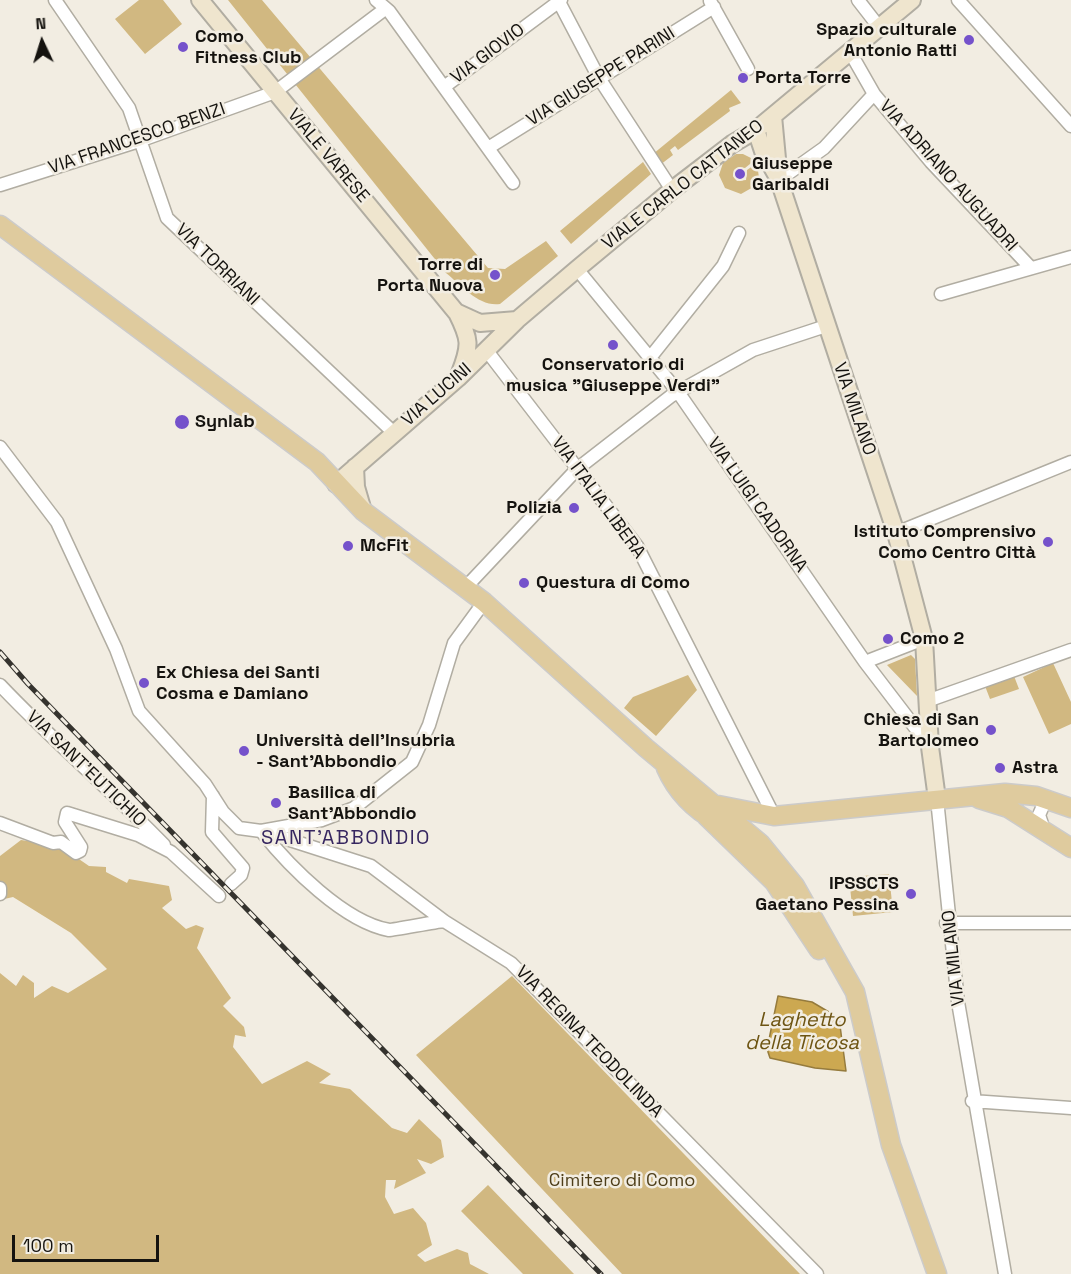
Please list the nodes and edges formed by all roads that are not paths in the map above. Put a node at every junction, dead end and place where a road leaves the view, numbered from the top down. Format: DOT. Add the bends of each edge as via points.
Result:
graph roads {
  1 [pos="55,0"];
  2 [pos="200,0"];
  3 [pos="559,0"];
  4 [pos="858,0"];
  5 [pos="912,0"];
  6 [pos="958,0"];
  7 [pos="379,3"];
  8 [pos="712,3"];
  9 [pos="879,27"];
  10 [pos="850,52"];
  11 [pos="748,69"];
  12 [pos="599,78"];
  13 [pos="444,87"];
  14 [pos="274,92"];
  15 [pos="874,94"];
  16 [pos="772,116"];
  17 [pos="1071,126"];
  18 [pos="756,130"];
  19 [pos="139,141"];
  20 [pos="732,144"];
  21 [pos="762,147"];
  22 [pos="488,148"];
  23 [pos="779,180"];
  24 [pos="513,183"];
  25 [pos="0,185"];
  26 [pos="672,190"];
  27 [pos="0,225"];
  28 [pos="739,233"];
  29 [pos="0,237"];
  30 [pos="1071,257"];
  31 [pos="1031,268"];
  32 [pos="577,269"];
  33 [pos="941,294"];
  34 [pos="456,312"];
  35 [pos="517,320"];
  36 [pos="826,326"];
  37 [pos="487,351"];
  38 [pos="649,359"];
  39 [pos="458,378"];
  40 [pos="678,392"];
  41 [pos="394,434"];
  42 [pos="0,447"];
  43 [pos="1071,462"];
  44 [pos="355,467"];
  45 [pos="577,469"];
  46 [pos="336,484"];
  47 [pos="363,511"];
  48 [pos="896,533"];
  49 [pos="466,587"];
  50 [pos="484,602"];
  51 [pos="924,639"];
  52 [pos="1071,650"];
  53 [pos="865,662"];
  54 [pos="0,685"];
  55 [pos="927,701"];
  56 [pos="930,747"];
  57 [pos="213,796"];
  58 [pos="966,796"];
  59 [pos="937,799"];
  60 [pos="1062,802"];
  61 [pos="712,811"];
  62 [pos="774,816"];
  63 [pos="0,823"];
  64 [pos="261,831"];
  65 [pos="1045,833"];
  66 [pos="754,836"];
  67 [pos="1071,848"];
  68 [pos="171,852"];
  69 [pos="755,862"];
  70 [pos="236,880"];
  71 [pos="0,888"];
  72 [pos="0,894"];
  73 [pos="219,896"];
  74 [pos="444,921"];
  75 [pos="947,923"];
  76 [pos="1071,923"];
  77 [pos="973,1101"];
  78 [pos="1071,1107"];
  79 [pos="814,1270"];
  80 [pos="824,1274"];
  81 [pos="928,1274"];
  82 [pos="937,1274"];
  83 [pos="1005,1274"];
  1 -- 19 [label="street, VIA TORRIANI" via="129,108"];
  2 -- 14 [label="street, VIALE VARESE"];
  3 -- 12 [label="street"];
  3 -- 13 [label="street, VIA GIOVIO"];
  4 -- 9 [label="street"];
  5 -- 9 [label="street, VIALE CARLO CATTANEO"];
  6 -- 17 [label="street"];
  7 -- 13 [label="street" via="389,11"];
  7 -- 14 [label="street, VIA FRANCESCO BENZI"];
  8 -- 11 [label="street"];
  8 -- 12 [label="street, VIA GIUSEPPE PARINI"];
  9 -- 10 [label="street, VIALE CARLO CATTANEO"];
  10 -- 15 [label="street, VIA ADRIANO AUGUADRI"];
  10 -- 16 [label="street, VIALE CARLO CATTANEO"];
  12 -- 22 [label="street, VIA GIUSEPPE PARINI"];
  12 -- 26 [label="street"];
  13 -- 22 [label="street"];
  14 -- 19 [label="street, VIA FRANCESCO BENZI"];
  14 -- 34 [label="street, VIALE VARESE"];
  15 -- 23 [label="street" via="824,148"];
  15 -- 31 [label="street, VIA ADRIANO AUGUADRI" via="931,162"];
  16 -- 18 [label="street, VIALE CARLO CATTANEO"];
  16 -- 23 [label="street, VIA MILANO"];
  18 -- 20 [label="street, VIALE CARLO CATTANEO"];
  18 -- 21 [label="street, VIA MILANO"];
  19 -- 25 [label="street, VIA FRANCESCO BENZI"];
  19 -- 41 [label="street, VIA TORRIANI" via="167,218"];
  20 -- 21 [label="street"];
  20 -- 26 [label="street, VIALE CARLO CATTANEO"];
  21 -- 23 [label="street, VIA MILANO"];
  22 -- 24 [label="street"];
  23 -- 36 [label="street, VIA MILANO"];
  26 -- 32 [label="street, VIALE CARLO CATTANEO"];
  27 -- 46 [label="main road" via="317,462"];
  28 -- 38 [label="street" via="723,266"];
  29 -- 46 [label="main road" via="318,478"];
  30 -- 31 [label="street"];
  31 -- 33 [label="street"];
  32 -- 35 [label="street, VIALE CARLO CATTANEO"];
  32 -- 38 [label="street, VIA LUIGI CADORNA"];
  34 -- 35 [label="street, VIALE VARESE" via="480,323"];
  34 -- 39 [label="street, VIALE VARESE" via="469,337"];
  35 -- 37 [label="street, VIA LUCINI"];
  36 -- 40 [label="street" via="753,350"];
  36 -- 48 [label="street, VIA MILANO"];
  37 -- 39 [label="street, VIA LUCINI"];
  37 -- 45 [label="street, VIA ITALIA LIBERA"];
  38 -- 40 [label="street, VIA LUIGI CADORNA"];
  39 -- 41 [label="street, VIA LUCINI"];
  40 -- 45 [label="street"];
  40 -- 53 [label="street, VIA LUIGI CADORNA"];
  41 -- 44 [label="street, VIA LUCINI"];
  42 -- 57 [label="street" via="57,522 116,649 139,711"];
  43 -- 48 [label="street"];
  44 -- 46 [label="street, VIA LUCINI"];
  44 -- 47 [label="street"];
  45 -- 49 [label="street"];
  45 -- 62 [label="street, VIA ITALIA LIBERA" via="637,546"];
  46 -- 47 [label="main road"];
  47 -- 49 [label="main road"];
  48 -- 51 [label="street, VIA MILANO"];
  49 -- 50 [label="main road"];
  50 -- 61 [label="main road"];
  50 -- 64 [label="street" via="454,643 432,716 412,762 354,808 322,820"];
  51 -- 53 [label="street"];
  51 -- 55 [label="street, VIA MILANO"];
  52 -- 55 [label="street"];
  53 -- 56 [label="street, VIA LUIGI CADORNA"];
  54 -- 68 [label="street, VIA SANT'EUTICHIO"];
  55 -- 56 [label="street, VIA MILANO"];
  56 -- 59 [label="street, VIA MILANO"];
  57 -- 64 [label="street, VIA REGINA TEODOLINDA" via="239,828"];
  57 -- 70 [label="street" via="212,832 243,867"];
  58 -- 59 [label="main road"];
  58 -- 60 [label="main road" via="1005,793"];
  58 -- 65 [label="main road" via="1000,805"];
  59 -- 62 [label="main road"];
  59 -- 75 [label="street, VIA MILANO"];
  60 -- 65 [label="street" via="1039,815"];
  61 -- 62 [label="main road"];
  61 -- 66 [label="main road"];
  61 -- 69 [label="main road"];
  62 -- 66 [label="main road"];
  63 -- 68 [label="street" via="53,843 61,842 76,853 81,847 65,822 68,813 74,814 138,835"];
  64 -- 74 [label="street, VIA REGINA TEODOLINDA" via="371,866"];
  64 -- 74 [label="street" via="284,861 358,918 390,930"];
  65 -- 67 [label="main road"];
  66 -- 69 [label="main road"];
  66 -- 82 [label="main road" via="795,886 855,992 891,1145"];
  68 -- 73 [label="street"];
  69 -- 81 [label="main road" via="784,895 846,996 882,1150"];
  71 -- 72 [label="street"];
  74 -- 79 [label="street, VIA REGINA TEODOLINDA" via="511,963"];
  75 -- 76 [label="street"];
  75 -- 77 [label="street, VIA MILANO"];
  77 -- 78 [label="street"];
  77 -- 83 [label="street, VIA MILANO"];
  79 -- 80 [label="street, VIA REGINA TEODOLINDA"];
}
